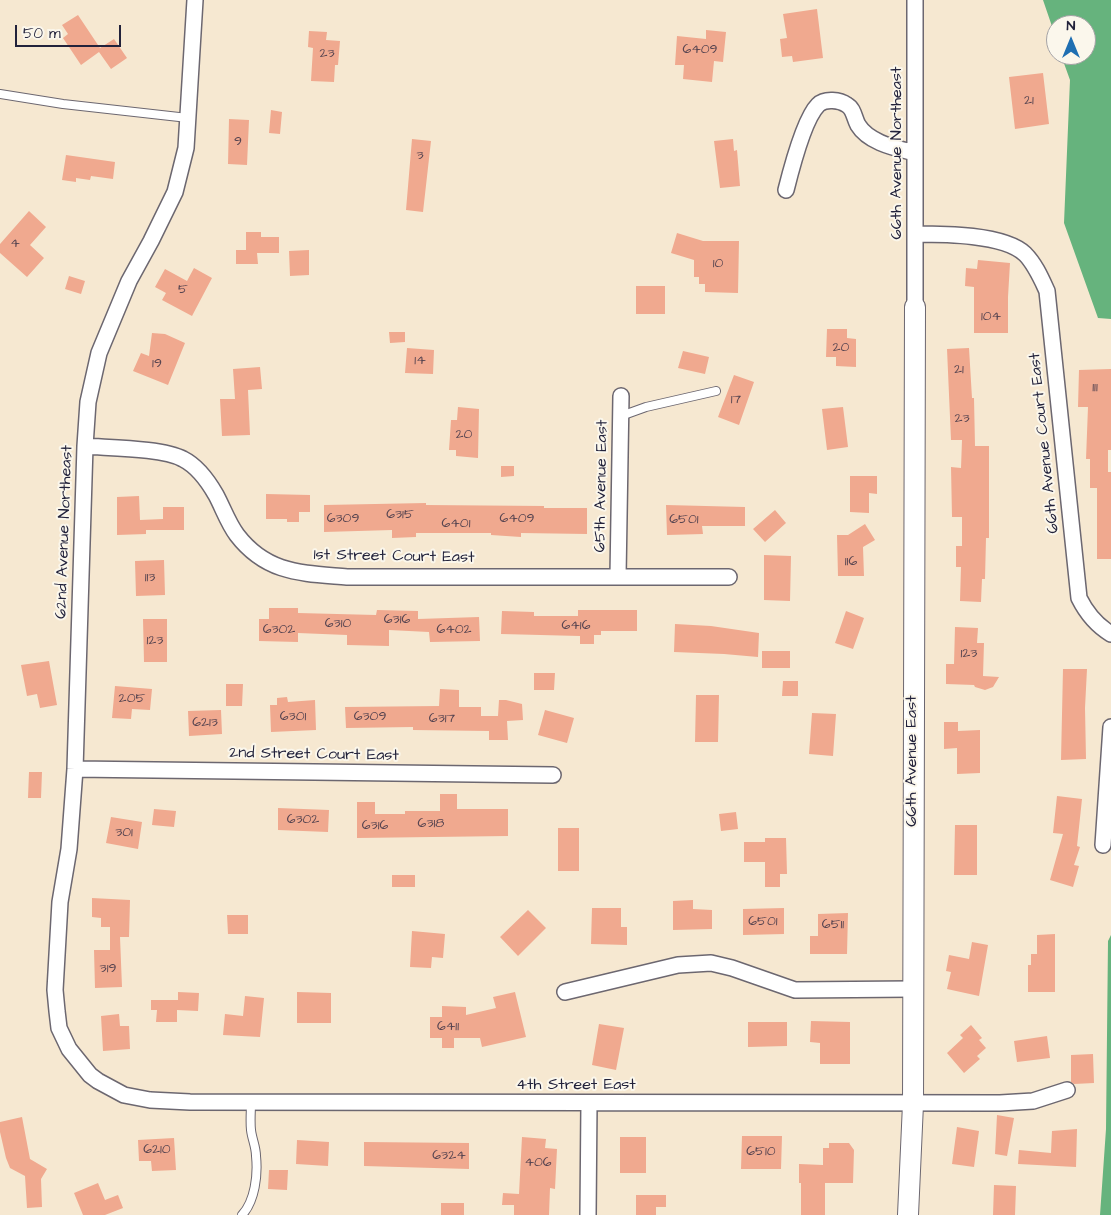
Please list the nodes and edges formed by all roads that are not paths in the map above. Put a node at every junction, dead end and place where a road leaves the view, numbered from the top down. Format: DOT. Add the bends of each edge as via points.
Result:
graph roads {
  1 [pos="195,0"];
  2 [pos="915,0"];
  3 [pos="0,94"];
  4 [pos="188,118"];
  5 [pos="915,153"];
  6 [pos="786,190"];
  7 [pos="915,234"];
  8 [pos="915,306"];
  9 [pos="716,391"];
  10 [pos="621,396"];
  11 [pos="621,416"];
  12 [pos="84,446"];
  13 [pos="618,576"];
  14 [pos="728,577"];
  15 [pos="1111,634"];
  16 [pos="1111,727"];
  17 [pos="75,769"];
  18 [pos="553,776"];
  19 [pos="1103,845"];
  20 [pos="912,989"];
  21 [pos="564,992"];
  22 [pos="90,1075"];
  23 [pos="1067,1090"];
  24 [pos="251,1103"];
  25 [pos="589,1103"];
  26 [pos="913,1104"];
  27 [pos="242,1215"];
  28 [pos="588,1215"];
  29 [pos="908,1215"];
  1 -- 4 [label="street, 62nd Avenue Northeast"];
  2 -- 5 [label="street, 66th Avenue Northeast"];
  3 -- 4 [label="lane"];
  4 -- 12 [label="street, 62nd Avenue Northeast" via="186,148 175,192 129,281 99,353 88,402"];
  5 -- 6 [label="street" via="881,142 864,132 846,104 823,102 817,105 804,130"];
  5 -- 7 [label="street, 66th Avenue Northeast"];
  7 -- 8 [label="street, 66th Avenue Northeast"];
  7 -- 15 [label="street, 66th Avenue Court East" via="974,236 1014,248 1024,253 1040,276 1047,291 1080,598 1096,624"];
  8 -- 20 [label="street, 66th Avenue East"];
  9 -- 11 [label="lane"];
  10 -- 11 [label="street, 65th Avenue East"];
  11 -- 13 [label="street, 65th Avenue East"];
  12 -- 13 [label="street, 1st Street Court East" via="183,458 207,480 236,535 256,555 282,569 346,577"];
  12 -- 17 [label="street, 62nd Avenue Northeast"];
  13 -- 14 [label="street, 1st Street Court East"];
  16 -- 19 [label="street"];
  17 -- 18 [label="street, 2nd Street Court East"];
  17 -- 22 [label="street, 62nd Avenue Northeast" via="69,849 60,902 55,990 59,1028 69,1049"];
  20 -- 21 [label="street" via="795,990 732,968 695,963"];
  20 -- 26 [label="street, 66th Avenue East"];
  22 -- 24 [label="street, 4th Street East" via="124,1094 150,1100"];
  23 -- 26 [label="street, 4th Street East" via="1033,1101"];
  24 -- 25 [label="street, 4th Street East"];
  24 -- 27 [label="lane" via="255,1184"];
  25 -- 26 [label="street, 4th Street East"];
  25 -- 28 [label="street"];
  26 -- 29 [label="street, 66th Avenue East"];
}
